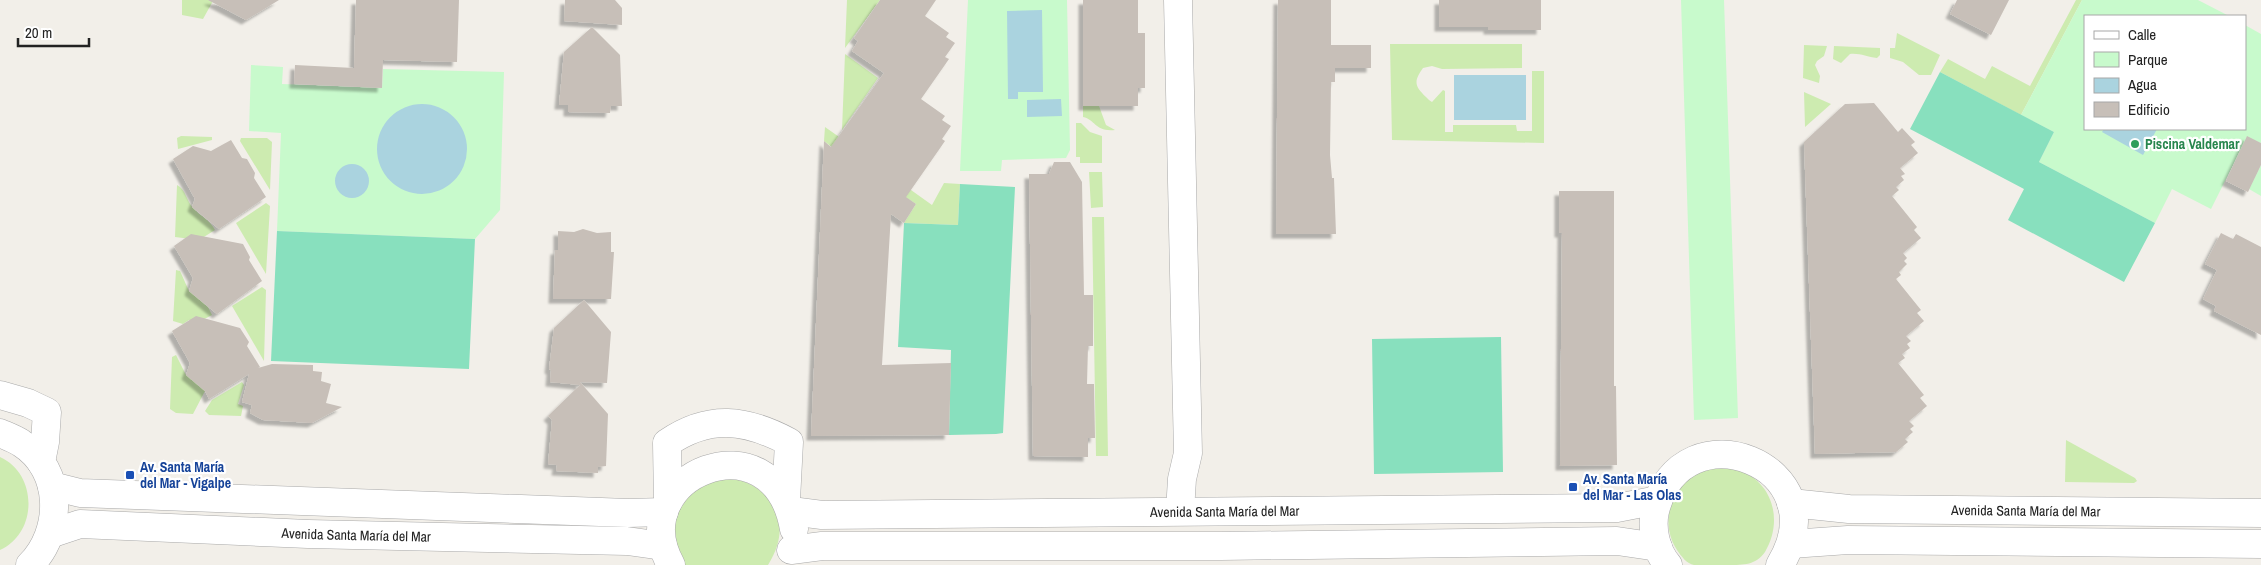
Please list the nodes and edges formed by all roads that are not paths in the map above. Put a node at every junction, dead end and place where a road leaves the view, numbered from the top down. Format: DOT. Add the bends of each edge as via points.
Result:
graph roads {
  1 [pos="1178,0"];
  2 [pos="0,395"];
  3 [pos="0,433"];
  4 [pos="47,474"];
  5 [pos="1658,500"];
  6 [pos="1791,503"];
  7 [pos="789,505"];
  8 [pos="666,507"];
  9 [pos="1180,510"];
  10 [pos="2261,513"];
  11 [pos="2261,544"];
  12 [pos="44,552"];
  13 [pos="1221,555"];
  14 [pos="2181,555"];
  15 [pos="1789,556"];
  16 [pos="665,558"];
  17 [pos="1663,559"];
  18 [pos="788,560"];
  1 -- 9 [label="street" via="1188,453"];
  2 -- 4 [label="street" via="47,412"];
  3 -- 4 [label="street" via="22,443"];
  4 -- 8 [label="street" via="80,493 628,513"];
  4 -- 12 [label="street" via="55,502 54,519"];
  5 -- 6 [label="street" via="1678,471 1697,459 1718,454 1740,456 1761,464 1777,478"];
  5 -- 9 [label="street, Avenida Santa María del Mar" via="1617,508"];
  5 -- 17 [label="street" via="1654,523"];
  6 -- 10 [label="street, Avenida Santa María del Mar" via="1849,509"];
  6 -- 15 [label="street" via="1794,524"];
  7 -- 8 [label="street" via="776,485 761,474 744,467 726,465 692,475 678,487"];
  7 -- 8 [label="street" via="789,442 754,426 730,422 705,424 681,433 667,443"];
  7 -- 9 [label="street, Avenida Santa María del Mar" via="822,515"];
  7 -- 18 [label="street" via="794,531"];
  8 -- 16 [label="street" via="661,529"];
  11 -- 14 [label="street"];
  12 -- 16 [label="street, Avenida Santa María del Mar" via="80,524 308,534 626,541"];
  13 -- 17 [label="street" via="1618,542"];
  13 -- 18 [label="street" via="822,546"];
  14 -- 15 [label="street" via="1848,540"];
}
